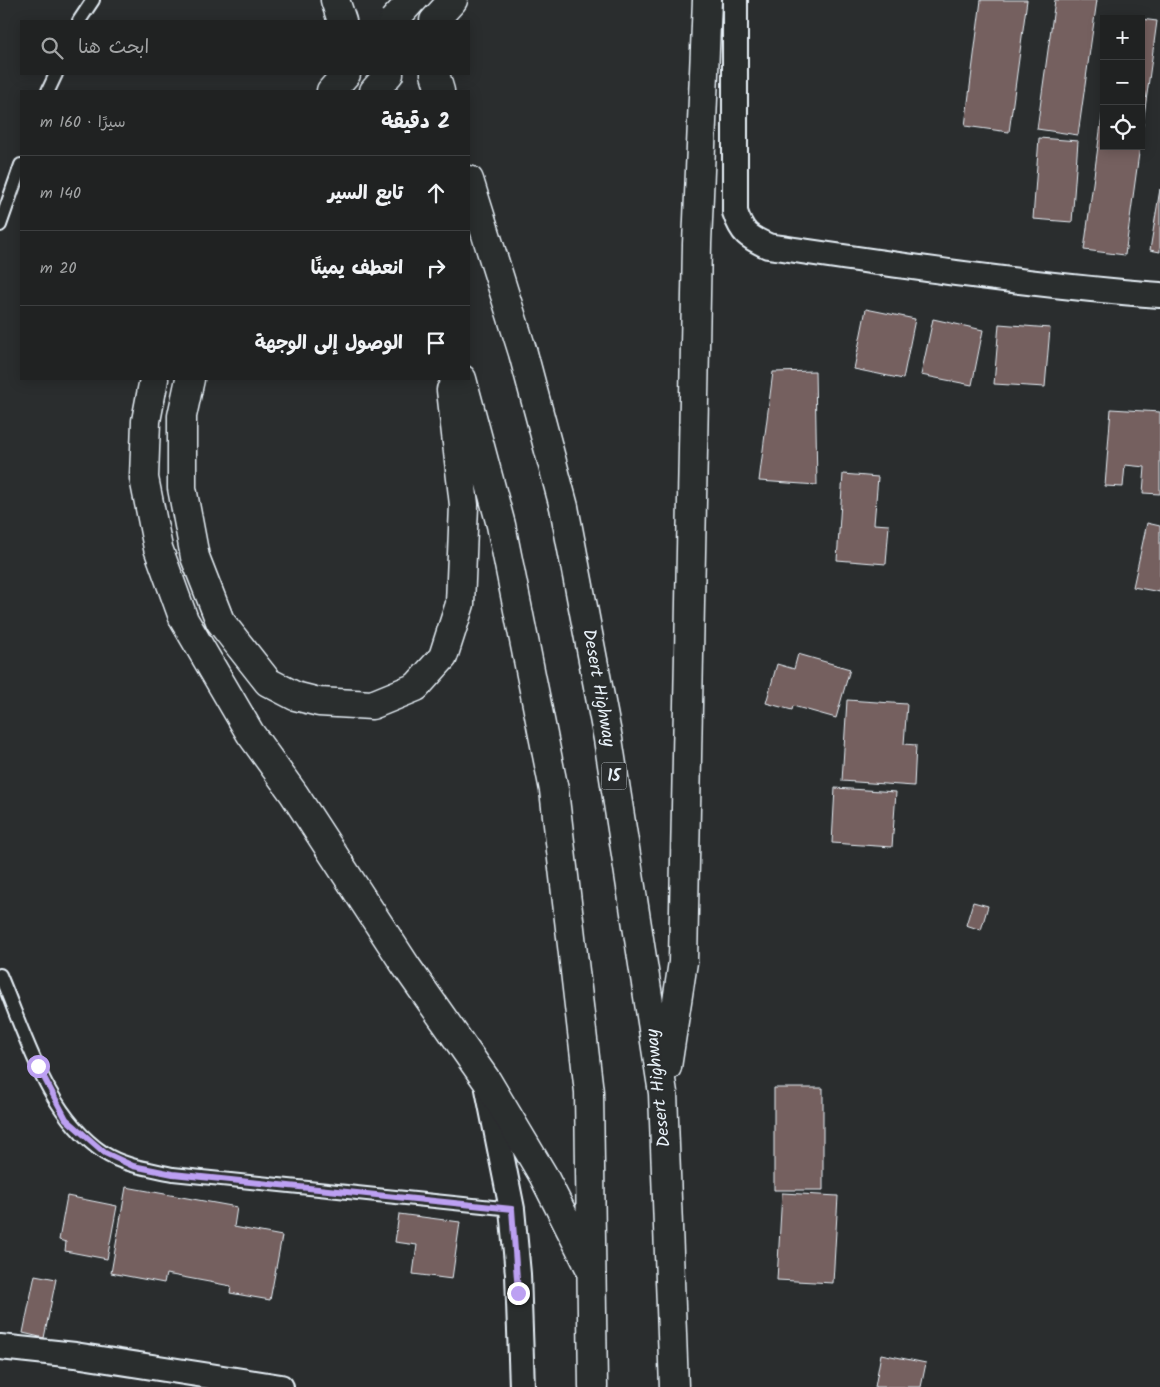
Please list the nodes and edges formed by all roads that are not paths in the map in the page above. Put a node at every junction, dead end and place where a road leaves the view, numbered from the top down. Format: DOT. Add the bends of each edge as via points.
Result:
graph roads {
  1 [pos="93,0"];
  2 [pos="335,0"];
  3 [pos="411,0"];
  4 [pos="453,0"];
  5 [pos="707,0"];
  6 [pos="735,0"];
  7 [pos="80,20"];
  8 [pos="342,20"];
  9 [pos="394,20"];
  10 [pos="418,20"];
  11 [pos="435,20"];
  12 [pos="56,75"];
  13 [pos="345,75"];
  14 [pos="360,75"];
  15 [pos="388,75"];
  16 [pos="435,75"];
  17 [pos="48,90"];
  18 [pos="332,90"];
  19 [pos="366,90"];
  20 [pos="375,90"];
  21 [pos="440,90"];
  22 [pos="20,168"];
  23 [pos="470,183"];
  24 [pos="0,225"];
  25 [pos="1160,295"];
  26 [pos="154,380"];
  27 [pos="190,380"];
  28 [pos="450,380"];
  29 [pos="462,380"];
  30 [pos="0,975"];
  31 [pos="487,1081"];
  32 [pos="663,1093"];
  33 [pos="512,1209"];
  34 [pos="593,1273"];
  35 [pos="0,1347"];
  36 [pos="281,1387"];
  37 [pos="522,1387"];
  38 [pos="593,1387"];
  39 [pos="674,1387"];
  1 -- 7 [label="lane"];
  2 -- 8 [label="highway"];
  3 -- 9 [label="highway, bridge"];
  3 -- 10 [label="highway"];
  4 -- 11 [label="highway"];
  5 -- 32 [label="highway" via="696,244 683,962"];
  6 -- 25 [label="street" via="735,212 748,237 768,246 960,274 1062,288"];
  12 -- 17 [label="lane"];
  13 -- 18 [label="highway"];
  14 -- 19 [label="highway"];
  15 -- 20 [label="highway"];
  16 -- 21 [label="highway"];
  22 -- 24 [label="lane"];
  23 -- 32 [label="highway, Desert Highway / 15" via="523,353 564,507 608,739"];
  26 -- 31 [label="highway" via="146,421 144,478 158,548 184,620 250,733"];
  27 -- 28 [label="highway" via="182,416 182,488 195,557 220,620 268,682 295,696 319,702 372,706 416,687 443,656 460,604 464,505"];
  29 -- 34 [label="highway" via="501,525 554,790 589,1092"];
  30 -- 33 [label="lane" via="46,1084 66,1119 105,1153 133,1166 173,1174"];
  31 -- 33 [label="street"];
  31 -- 34 [label="highway" via="544,1175"];
  32 -- 39 [label="highway, Desert Highway / 15"];
  33 -- 37 [label="street"];
  34 -- 38 [label="highway"];
  35 -- 36 [label="street" via="75,1355"];
}
